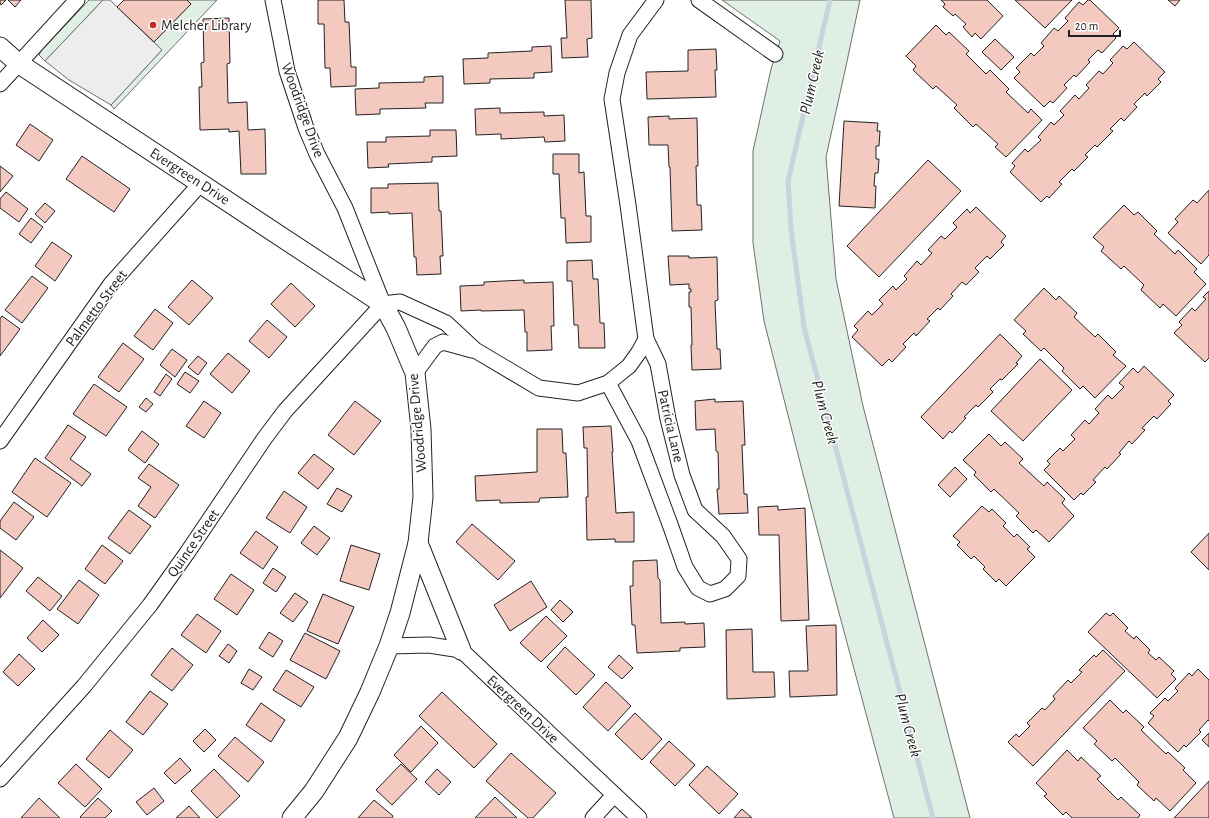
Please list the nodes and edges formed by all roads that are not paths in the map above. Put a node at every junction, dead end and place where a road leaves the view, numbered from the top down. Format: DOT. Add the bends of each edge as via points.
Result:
graph roads {
  1 [pos="77,0"];
  2 [pos="273,0"];
  3 [pos="656,0"];
  4 [pos="699,0"];
  5 [pos="0,47"];
  6 [pos="775,54"];
  7 [pos="18,63"];
  8 [pos="0,84"];
  9 [pos="201,183"];
  10 [pos="382,304"];
  11 [pos="646,339"];
  12 [pos="475,350"];
  13 [pos="415,373"];
  14 [pos="608,383"];
  15 [pos="0,441"];
  16 [pos="418,543"];
  17 [pos="389,646"];
  18 [pos="461,650"];
  19 [pos="0,779"];
  20 [pos="614,795"];
  21 [pos="292,818"];
  22 [pos="593,818"];
  23 [pos="639,818"];
  1 -- 7 [label="street"];
  2 -- 10 [label="street, Woodridge Drive" via="287,71 306,128 345,208"];
  3 -- 11 [label="street, Patricia Lane" via="630,35 617,73 612,99"];
  4 -- 6 [label="street"];
  5 -- 7 [label="street, Evergreen Drive"];
  7 -- 8 [label="street"];
  7 -- 9 [label="street, Evergreen Drive"];
  9 -- 10 [label="street, Evergreen Drive"];
  9 -- 15 [label="street, Palmetto Street" via="111,284"];
  10 -- 12 [label="street" via="400,302 446,323"];
  10 -- 13 [label="street, Woodridge Drive" via="396,328"];
  10 -- 19 [label="street, Quince Street" via="285,411 150,605 84,686"];
  11 -- 14 [label="street" via="629,366"];
  11 -- 14 [label="street, Patricia Lane" via="658,364 682,475 696,510 723,536 739,559 738,576 725,589 710,594 698,588 685,567 639,441"];
  12 -- 13 [label="street" via="443,342 435,346"];
  12 -- 14 [label="street" via="539,388 578,393"];
  13 -- 16 [label="street, Woodridge Drive" via="423,497"];
  16 -- 17 [label="street, Woodridge Drive"];
  16 -- 18 [label="street"];
  17 -- 18 [label="street" via="429,645"];
  17 -- 21 [label="street, Woodridge Drive" via="348,738 314,791"];
  18 -- 20 [label="street, Evergreen Drive"];
  20 -- 22 [label="street"];
  20 -- 23 [label="street, Evergreen Drive"];
}
